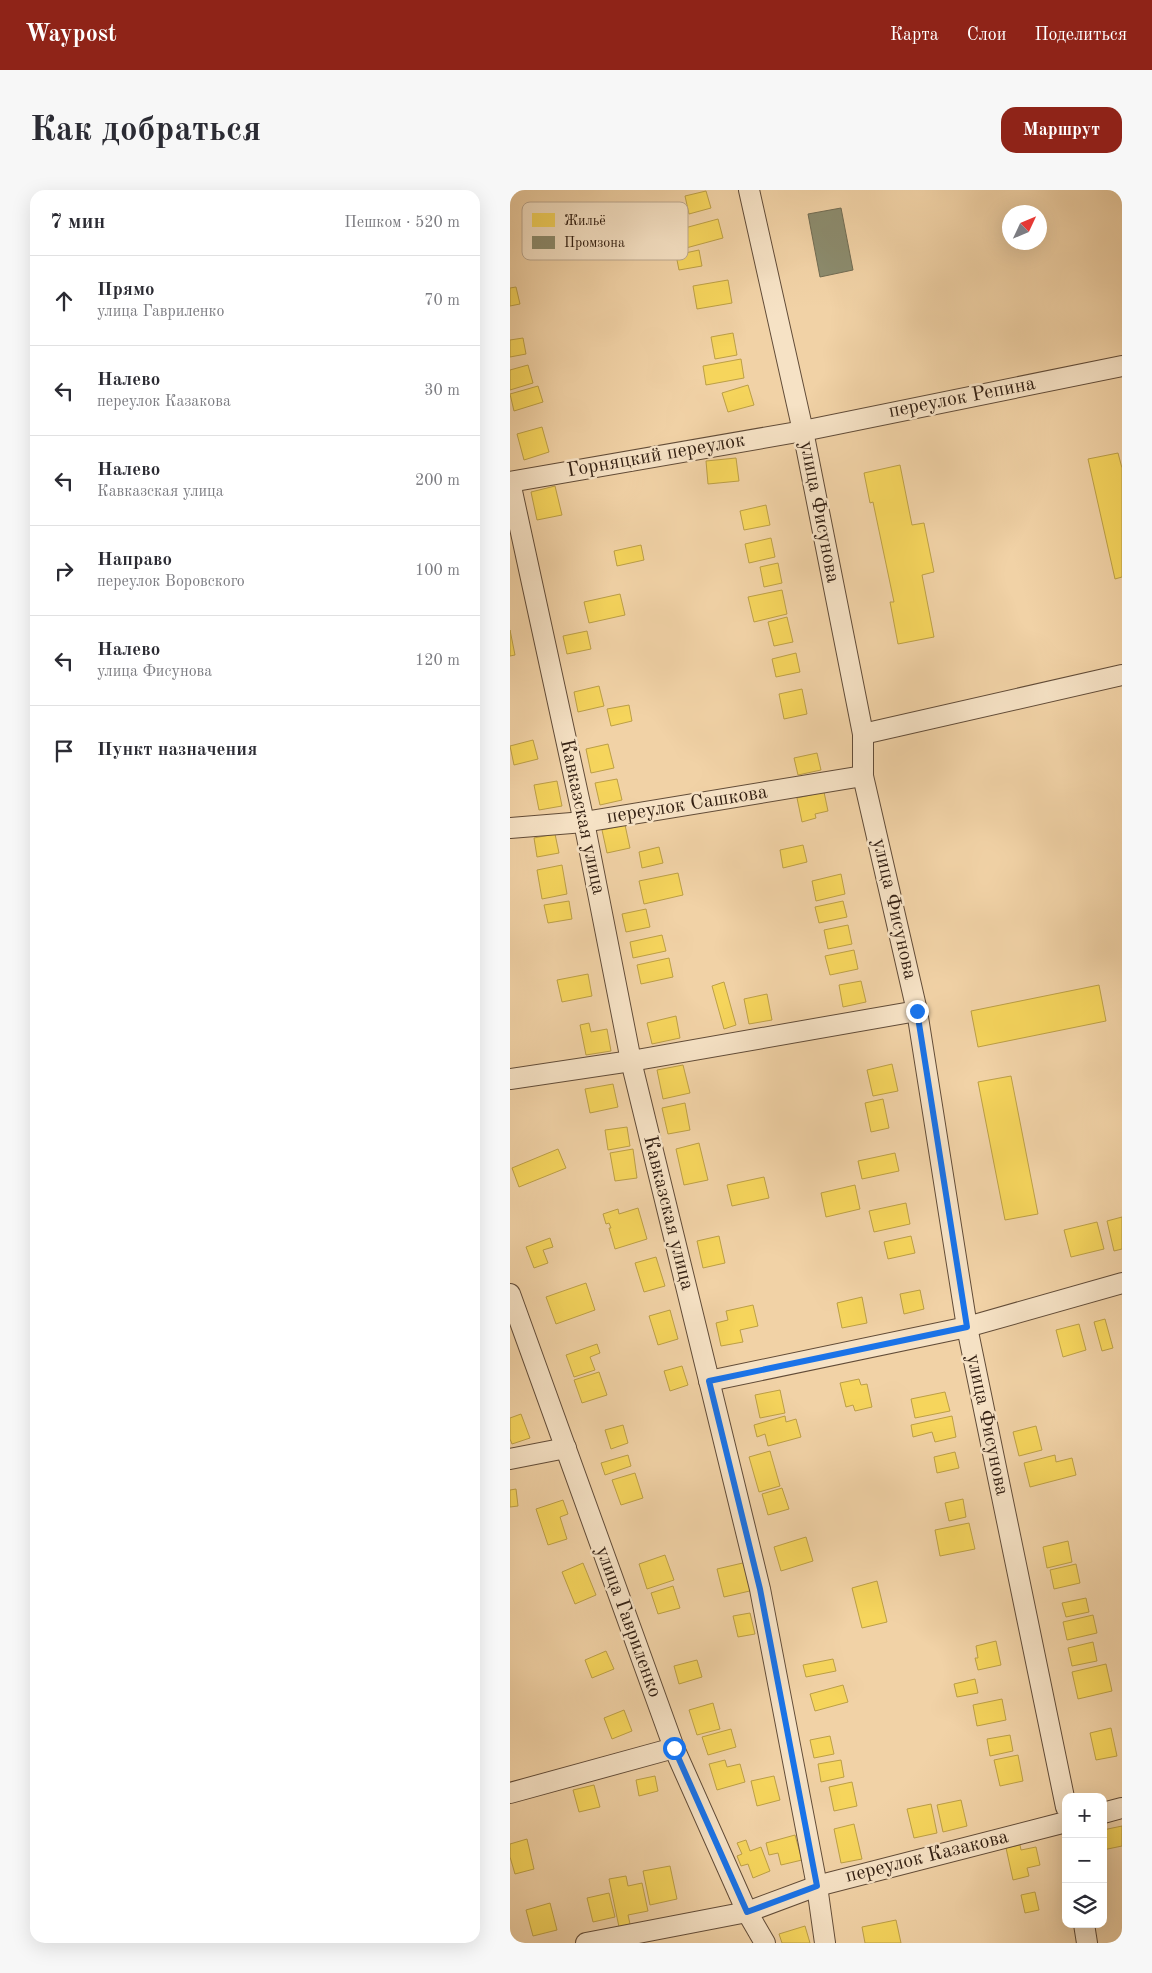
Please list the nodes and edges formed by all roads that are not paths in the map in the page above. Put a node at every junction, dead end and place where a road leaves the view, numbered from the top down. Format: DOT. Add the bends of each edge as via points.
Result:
graph roads {
  1 [pos="749,190"];
  2 [pos="1122,366"];
  3 [pos="803,430"];
  4 [pos="510,482"];
  5 [pos="1122,675"];
  6 [pos="863,734"];
  7 [pos="863,776"];
  8 [pos="584,822"];
  9 [pos="510,828"];
  10 [pos="917,1011"];
  11 [pos="631,1061"];
  12 [pos="510,1079"];
  13 [pos="1122,1284"];
  14 [pos="510,1294"];
  15 [pos="967,1327"];
  16 [pos="709,1381"];
  17 [pos="566,1448"];
  18 [pos="510,1459"];
  19 [pos="674,1748"];
  20 [pos="510,1793"];
  21 [pos="1063,1793"];
  22 [pos="1122,1808"];
  23 [pos="1107,1812"];
  24 [pos="1062,1823"];
  25 [pos="817,1886"];
  26 [pos="747,1912"];
  27 [pos="1084,1928"];
  28 [pos="586,1943"];
  29 [pos="764,1943"];
  30 [pos="824,1943"];
  31 [pos="1086,1943"];
  1 -- 3 [label="street, улица Фисунова"];
  2 -- 3 [label="street, переулок Репина"];
  3 -- 4 [label="street, Горняцкий переулок"];
  3 -- 6 [label="street, улица Фисунова"];
  4 -- 8 [label="street, Кавказская улица"];
  5 -- 6 [label="street"];
  6 -- 7 [label="street, улица Фисунова"];
  7 -- 8 [label="street, переулок Сашкова"];
  7 -- 10 [label="street, улица Фисунова"];
  8 -- 9 [label="street, переулок Сашкова"];
  8 -- 11 [label="street, Кавказская улица"];
  10 -- 11 [label="street"];
  10 -- 15 [label="street, улица Фисунова"];
  11 -- 12 [label="street"];
  11 -- 16 [label="street, Кавказская улица"];
  13 -- 15 [label="street"];
  14 -- 17 [label="street, улица Гавриленко"];
  15 -- 16 [label="street"];
  15 -- 21 [label="street, улица Фисунова"];
  16 -- 25 [label="street, Кавказская улица" via="760,1589"];
  17 -- 18 [label="street"];
  17 -- 19 [label="street, улица Гавриленко"];
  19 -- 20 [label="street"];
  19 -- 26 [label="street, улица Гавриленко"];
  22 -- 23 [label="street"];
  24 -- 25 [label="street, переулок Казакова"];
  25 -- 26 [label="street, переулок Казакова"];
  25 -- 30 [label="street, Кавказская улица"];
  26 -- 28 [label="street, переулок Казакова"];
  26 -- 29 [label="street, улица Гавриленко"];
  27 -- 31 [label="street"];
}
